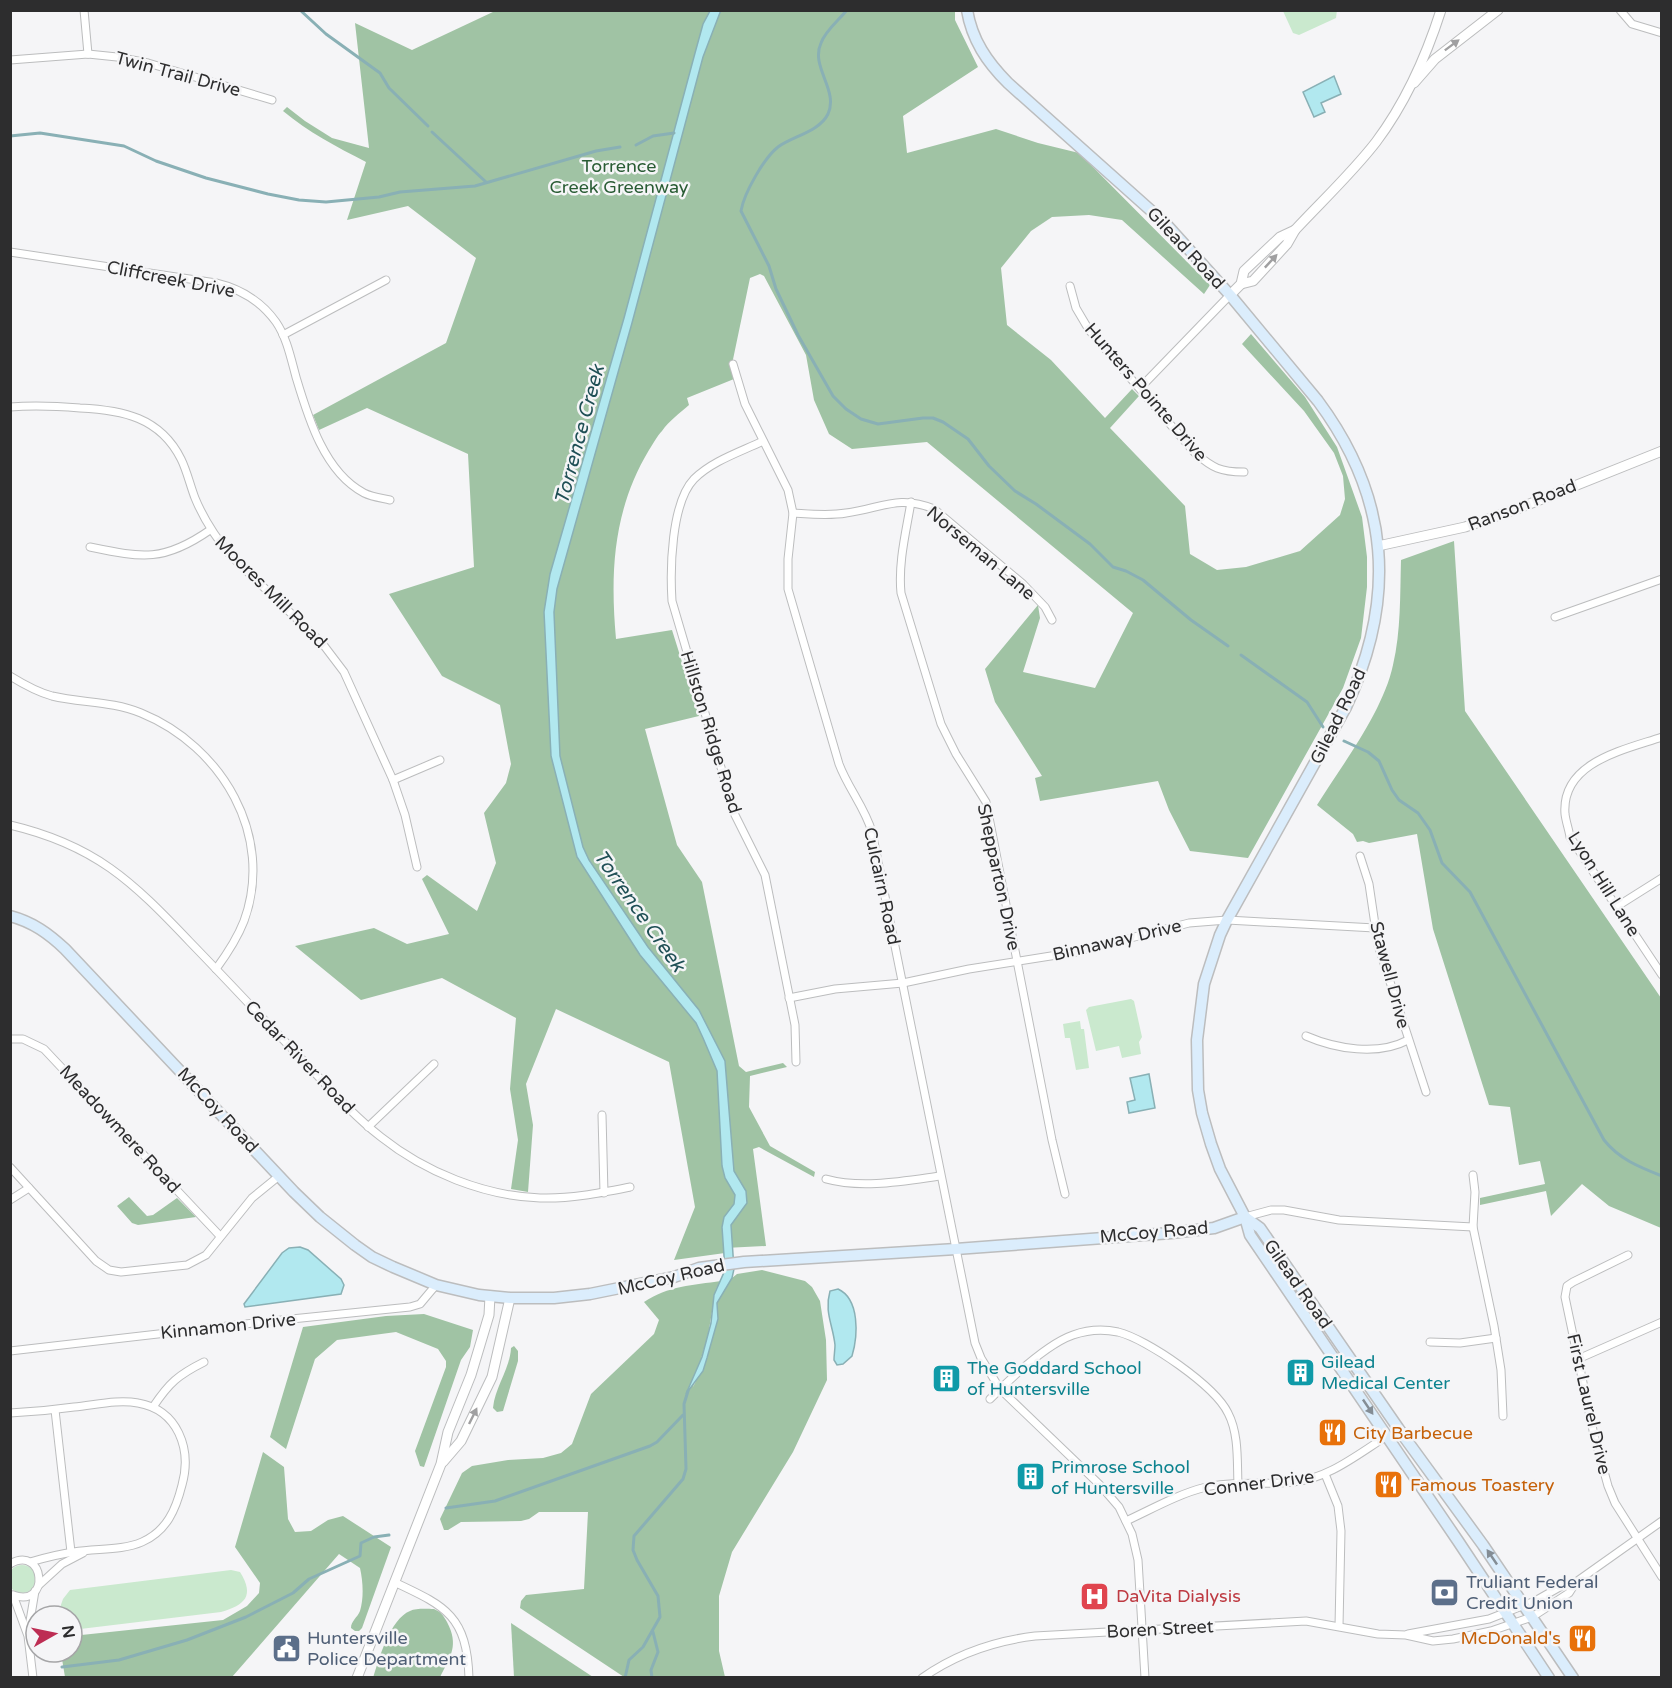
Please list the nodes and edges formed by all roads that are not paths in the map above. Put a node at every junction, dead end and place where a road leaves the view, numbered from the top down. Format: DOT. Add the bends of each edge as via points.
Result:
graph roads {
  1 [pos="84,10"];
  2 [pos="967,10"];
  3 [pos="1441,10"];
  4 [pos="1498,10"];
  5 [pos="1620,10"];
  6 [pos="1662,33"];
  7 [pos="88,54"];
  8 [pos="10,60"];
  9 [pos="1412,85"];
  10 [pos="272,100"];
  11 [pos="10,252"];
  12 [pos="386,280"];
  13 [pos="1070,286"];
  14 [pos="1230,295"];
  15 [pos="283,335"];
  16 [pos="733,364"];
  17 [pos="1140,388"];
  18 [pos="10,407"];
  19 [pos="763,441"];
  20 [pos="1662,451"];
  21 [pos="1244,472"];
  22 [pos="390,500"];
  23 [pos="911,502"];
  24 [pos="793,513"];
  25 [pos="210,530"];
  26 [pos="1378,546"];
  27 [pos="90,547"];
  28 [pos="1662,579"];
  29 [pos="1555,617"];
  30 [pos="1052,620"];
  31 [pos="10,676"];
  32 [pos="1662,737"];
  33 [pos="440,760"];
  34 [pos="393,780"];
  35 [pos="10,825"];
  36 [pos="1360,856"];
  37 [pos="417,867"];
  38 [pos="1662,878"];
  39 [pos="1616,907"];
  40 [pos="10,916"];
  41 [pos="1227,920"];
  42 [pos="1375,928"];
  43 [pos="1016,961"];
  44 [pos="216,969"];
  45 [pos="1662,975"];
  46 [pos="903,983"];
  47 [pos="789,998"];
  48 [pos="1306,1036"];
  49 [pos="10,1039"];
  50 [pos="1408,1040"];
  51 [pos="796,1062"];
  52 [pos="434,1064"];
  53 [pos="1426,1092"];
  54 [pos="602,1115"];
  55 [pos="368,1127"];
  56 [pos="10,1167"];
  57 [pos="1473,1175"];
  58 [pos="279,1176"];
  59 [pos="940,1176"];
  60 [pos="826,1179"];
  61 [pos="630,1187"];
  62 [pos="29,1188"];
  63 [pos="604,1193"];
  64 [pos="1065,1194"];
  65 [pos="10,1200"];
  66 [pos="1245,1217"];
  67 [pos="1473,1227"];
  68 [pos="220,1236"];
  69 [pos="956,1249"];
  70 [pos="1628,1255"];
  71 [pos="436,1285"];
  72 [pos="490,1296"];
  73 [pos="510,1298"];
  74 [pos="1662,1322"];
  75 [pos="1496,1338"];
  76 [pos="1430,1342"];
  77 [pos="10,1351"];
  78 [pos="1578,1359"];
  79 [pos="204,1362"];
  80 [pos="1000,1389"];
  81 [pos="990,1399"];
  82 [pos="153,1407"];
  83 [pos="55,1410"];
  84 [pos="10,1413"];
  85 [pos="1503,1416"];
  86 [pos="1387,1436"];
  87 [pos="441,1464"];
  88 [pos="1325,1474"];
  89 [pos="1238,1485"];
  90 [pos="1126,1521"];
  91 [pos="1662,1521"];
  92 [pos="1636,1539"];
  93 [pos="89,1551"];
  94 [pos="71,1552"];
  95 [pos="30,1562"];
  96 [pos="10,1564"];
  97 [pos="1662,1577"];
  98 [pos="394,1582"];
  99 [pos="1576,1582"];
  100 [pos="37,1588"];
  101 [pos="12,1594"];
  102 [pos="34,1604"];
  103 [pos="1524,1606"];
  104 [pos="1507,1613"];
  105 [pos="1532,1617"];
  106 [pos="1514,1625"];
  107 [pos="24,1626"];
  108 [pos="1339,1626"];
  109 [pos="1141,1631"];
  110 [pos="1406,1635"];
  111 [pos="357,1677"];
  112 [pos="469,1677"];
  113 [pos="922,1677"];
  114 [pos="1145,1677"];
  115 [pos="1549,1677"];
  116 [pos="1573,1677"];
  1 -- 7 [label="street"];
  2 -- 14 [label="main road, Gilead Road" via="977,42 998,73 1150,208"];
  3 -- 9 [label="street"];
  9 -- 4 [label="street, one-way" via="1435,59"];
  5 -- 6 [label="street" via="1632,24"];
  7 -- 8 [label="street, Twin Trail Drive"];
  7 -- 10 [label="street, Twin Trail Drive" via="148,63"];
  9 -- 14 [label="street" via="1375,144 1252,281 1241,284"];
  11 -- 15 [label="street, Cliffcreek Drive" via="226,285 260,304"];
  12 -- 15 [label="street"];
  13 -- 17 [label="street, Hunters Pointe Drive" via="1083,321"];
  14 -- 17 [label="street"];
  14 -- 26 [label="main road, Gilead Road" via="1318,400 1342,436 1368,497"];
  15 -- 22 [label="street, Cliffcreek Drive" via="307,412 335,468 364,494"];
  16 -- 19 [label="street, Culcairn Road" via="740,392"];
  17 -- 21 [label="street, Hunters Pointe Drive" via="1195,453 1216,469"];
  18 -- 25 [label="street, Moores Mill Road" via="111,410 146,422 178,453"];
  19 -- 24 [label="street, Culcairn Road" via="788,490"];
  19 -- 47 [label="street, Hillston Ridge Road" via="712,466 686,490 678,516 671,581 675,612 718,763 740,825 765,875"];
  20 -- 26 [label="street, Ranson Road" via="1466,527"];
  23 -- 24 [label="street, Norseman Lane" via="895,501 845,514"];
  23 -- 30 [label="street, Norseman Lane" via="934,509 1023,584"];
  23 -- 43 [label="street, Shepparton Drive" via="899,579 901,592 941,724 986,802"];
  24 -- 46 [label="street, Culcairn Road" via="788,576 793,609 844,780 869,821"];
  25 -- 27 [label="street" via="158,555 131,555"];
  25 -- 34 [label="street, Moores Mill Road" via="231,556 331,652 356,696"];
  26 -- 41 [label="main road, Gilead Road" via="1377,614 1357,684"];
  28 -- 29 [label="street"];
  31 -- 44 [label="street" via="49,695 142,713 186,739 222,776 243,813 254,871 245,919"];
  32 -- 39 [label="street, Lyon Hill Lane" via="1588,765 1566,798 1570,837"];
  33 -- 34 [label="street"];
  34 -- 37 [label="street, Moores Mill Road"];
  35 -- 44 [label="street, Cedar River Road" via="61,840 100,860 149,900"];
  36 -- 42 [label="street, Stawell Drive" via="1369,884"];
  38 -- 39 [label="street"];
  39 -- 45 [label="street, Lyon Hill Lane"];
  40 -- 58 [label="main road, McCoy Road" via="31,923 65,949"];
  41 -- 42 [label="street, Binnaway Drive"];
  41 -- 43 [label="street, Binnaway Drive" via="1189,923 1076,952"];
  41 -- 66 [label="main road, Gilead Road" via="1204,984 1197,1040 1198,1090 1210,1144"];
  42 -- 50 [label="street, Stawell Drive"];
  43 -- 46 [label="street, Binnaway Drive"];
  43 -- 64 [label="street, Shepparton Drive"];
  44 -- 55 [label="street, Cedar River Road"];
  46 -- 47 [label="street, Binnaway Drive"];
  46 -- 59 [label="street, Culcairn Road"];
  47 -- 51 [label="street, Hillston Ridge Road" via="795,1025"];
  48 -- 50 [label="street" via="1325,1044 1362,1048 1386,1048"];
  49 -- 68 [label="street, Meadowmere Road" via="45,1049"];
  50 -- 53 [label="street, Stawell Drive"];
  52 -- 55 [label="street"];
  54 -- 63 [label="street"];
  55 -- 63 [label="street, Cedar River Road" via="425,1165 492,1191 540,1198"];
  56 -- 62 [label="street"];
  57 -- 67 [label="street"];
  58 -- 68 [label="street" via="252,1198"];
  58 -- 71 [label="main road, McCoy Road" via="354,1245"];
  59 -- 60 [label="street" via="875,1183"];
  59 -- 69 [label="street, Culcairn Road"];
  61 -- 63 [label="street, Cedar River Road"];
  62 -- 65 [label="street"];
  62 -- 68 [label="street" via="96,1261 109,1270 187,1265 206,1255"];
  66 -- 67 [label="street, McCoy Road" via="1284,1210 1339,1220"];
  66 -- 69 [label="main road, McCoy Road" via="1214,1228 1169,1233"];
  66 -- 86 [label="main road, Gilead Road, one-way" via="1250,1235"];
  103 -- 66 [label="main road, Gilead Road, one-way" via="1260,1228"];
  67 -- 75 [label="street"];
  69 -- 73 [label="main road, McCoy Road" via="744,1262 590,1294"];
  69 -- 80 [label="street, Culcairn Road" via="975,1343"];
  70 -- 78 [label="street, First Laurel Drive" via="1567,1286 1565,1297"];
  71 -- 72 [label="main road, McCoy Road"];
  71 -- 77 [label="street, Kinnamon Drive" via="420,1304 411,1307"];
  72 -- 73 [label="main road, McCoy Road"];
  72 -- 87 [label="street" via="489,1315 448,1432"];
  87 -- 73 [label="street, one-way" via="461,1441 492,1377"];
  74 -- 78 [label="street"];
  75 -- 76 [label="street"];
  75 -- 85 [label="street"];
  78 -- 92 [label="street, First Laurel Drive" via="1608,1486"];
  79 -- 82 [label="street" via="177,1377"];
  80 -- 81 [label="street"];
  80 -- 89 [label="street" via="1061,1340 1075,1334 1105,1330 1129,1336 1163,1355 1221,1401 1234,1431"];
  80 -- 90 [label="street, Culcairn Road" via="1100,1485"];
  82 -- 83 [label="street" via="129,1402"];
  82 -- 93 [label="street" via="180,1433 186,1453 185,1476 176,1508 162,1528 142,1542"];
  83 -- 84 [label="street"];
  83 -- 94 [label="street"];
  86 -- 88 [label="street, Conner Drive"];
  86 -- 104 [label="main road, Gilead Road"];
  87 -- 98 [label="street"];
  88 -- 89 [label="street, Conner Drive" via="1296,1482"];
  88 -- 108 [label="street" via="1338,1506 1341,1531"];
  89 -- 90 [label="street, Conner Drive" via="1185,1493"];
  90 -- 109 [label="street, Culcairn Road" via="1138,1560"];
  91 -- 92 [label="street, Boren Street"];
  92 -- 97 [label="street, First Laurel Drive"];
  92 -- 99 [label="street, Boren Street"];
  93 -- 94 [label="street"];
  93 -- 100 [label="street" via="62,1564"];
  94 -- 95 [label="street"];
  95 -- 96 [label="street"];
  95 -- 100 [label="street" via="40,1574"];
  98 -- 111 [label="street"];
  98 -- 112 [label="street" via="434,1601 457,1623"];
  99 -- 103 [label="street, Boren Street"];
  99 -- 105 [label="street, Boren Street" via="1569,1593"];
  100 -- 101 [label="street" via="25,1597"];
  100 -- 102 [label="street"];
  101 -- 107 [label="street"];
  103 -- 104 [label="street, Boren Street"];
  103 -- 105 [label="main road, Gilead Road"];
  104 -- 106 [label="main road, Gilead Road"];
  104 -- 110 [label="street, Boren Street"];
  105 -- 106 [label="street, Boren Street"];
  105 -- 116 [label="main road, Gilead Road"];
  106 -- 110 [label="street, Boren Street" via="1433,1641"];
  106 -- 115 [label="main road, Gilead Road"];
  108 -- 109 [label="street, Boren Street" via="1306,1621"];
  108 -- 110 [label="street, Boren Street"];
  109 -- 113 [label="street, Boren Street" via="1005,1641 963,1655"];
  109 -- 114 [label="street, Culcairn Road"];
}
